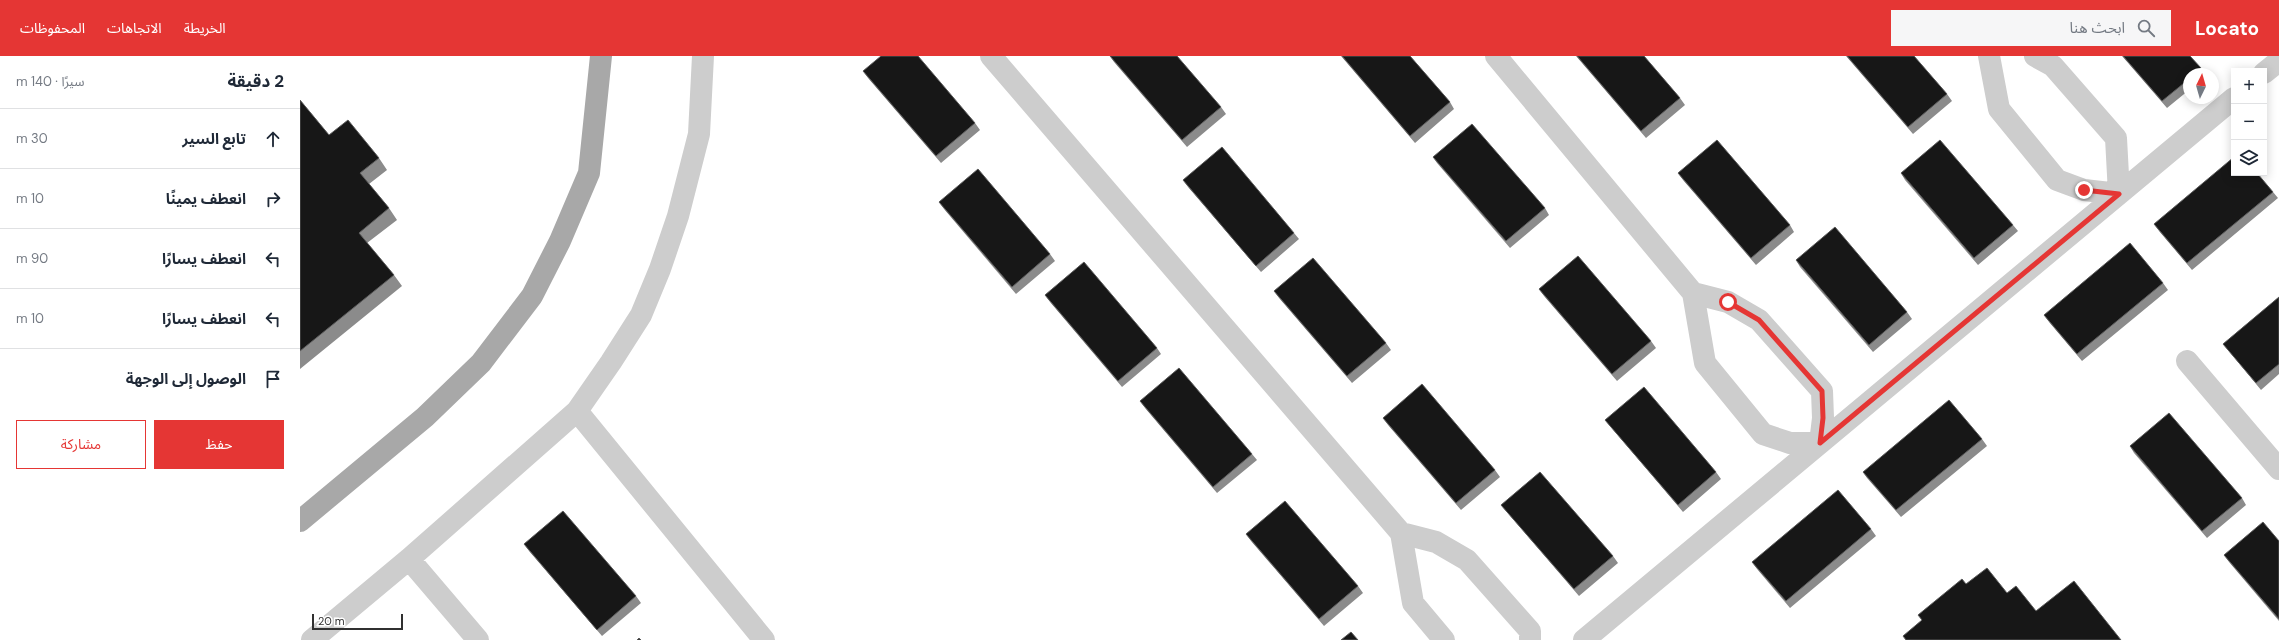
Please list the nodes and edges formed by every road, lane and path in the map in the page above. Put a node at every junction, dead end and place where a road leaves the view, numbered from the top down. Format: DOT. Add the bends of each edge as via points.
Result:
graph roads {
  1 [pos="601,56"];
  2 [pos="703,56"];
  3 [pos="991,56"];
  4 [pos="1496,56"];
  5 [pos="1990,56"];
  6 [pos="2035,56"];
  7 [pos="2279,61"];
  8 [pos="2267,71"];
  9 [pos="2231,101"];
  10 [pos="2119,194"];
  11 [pos="1693,293"];
  12 [pos="2187,361"];
  13 [pos="577,412"];
  14 [pos="1820,443"];
  15 [pos="2279,469"];
  16 [pos="300,521"];
  17 [pos="1401,533"];
  18 [pos="409,559"];
  19 [pos="312,640"];
  20 [pos="478,640"];
  21 [pos="764,640"];
  22 [pos="1444,640"];
  23 [pos="1530,640"];
  24 [pos="1584,640"];
  1 -- 16 [label="main road" via="589,173 560,241 532,296 481,363 425,417"];
  2 -- 13 [label="street" via="699,134 678,216 660,269 641,315"];
  3 -- 17 [label="street"];
  4 -- 11 [label="street"];
  5 -- 10 [label="street" via="1999,109 2058,180 2084,190"];
  6 -- 10 [label="street" via="2053,66 2116,138"];
  7 -- 8 [label="street"];
  9 -- 10 [label="street"];
  10 -- 14 [label="street"];
  11 -- 14 [label="street" via="1728,302 1759,320 1822,391 1823,418"];
  11 -- 14 [label="street" via="1705,363 1763,434 1790,443"];
  12 -- 15 [label="street"];
  13 -- 18 [label="street"];
  13 -- 21 [label="street"];
  14 -- 24 [label="street"];
  17 -- 22 [label="street" via="1413,603"];
  17 -- 23 [label="street" via="1436,542 1467,560 1530,632"];
  18 -- 19 [label="street"];
  18 -- 20 [label="street"];
}
